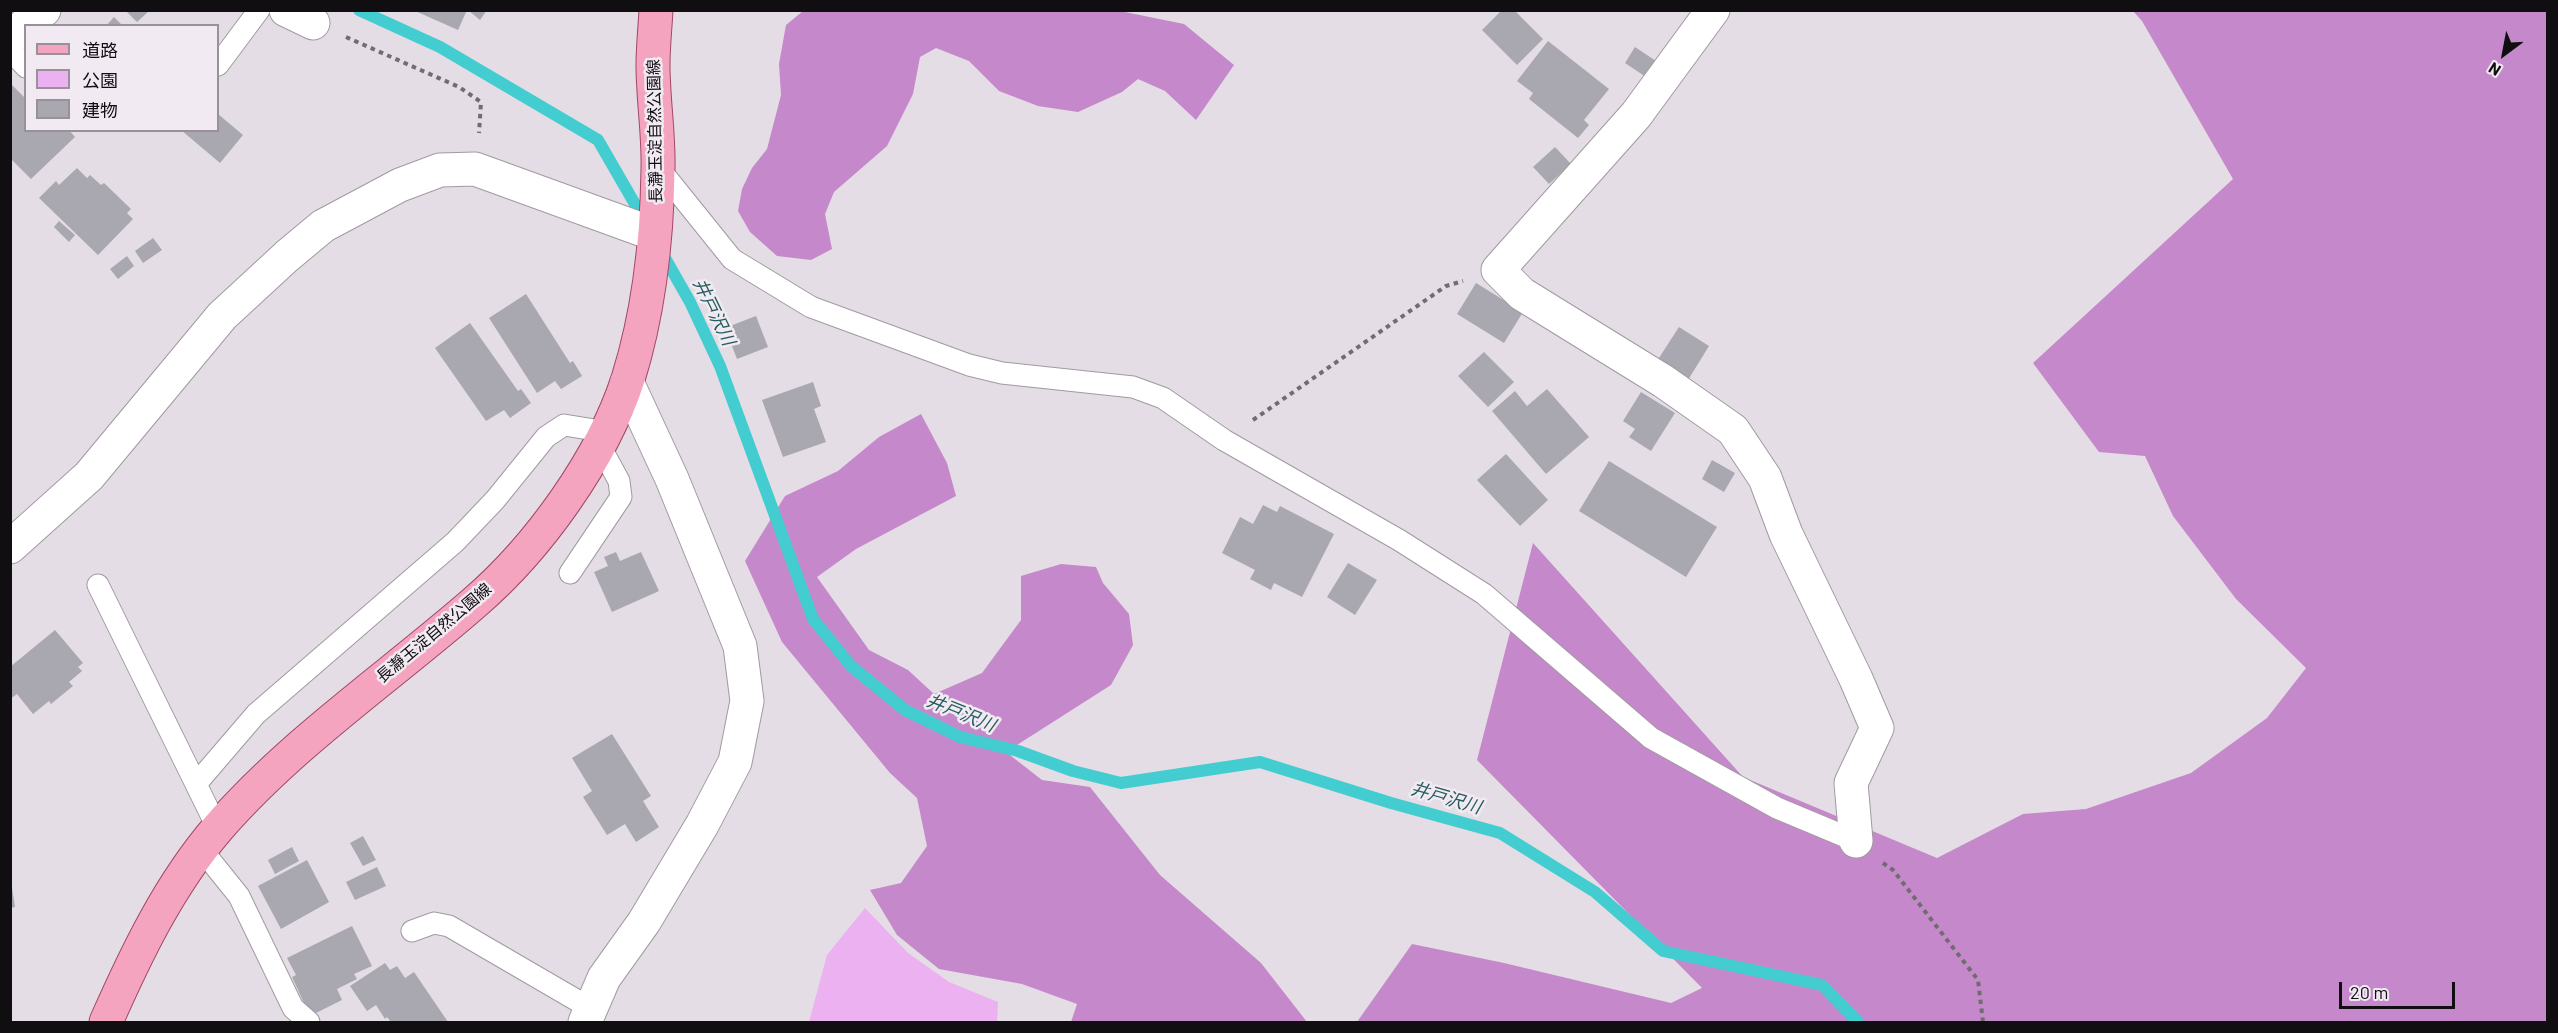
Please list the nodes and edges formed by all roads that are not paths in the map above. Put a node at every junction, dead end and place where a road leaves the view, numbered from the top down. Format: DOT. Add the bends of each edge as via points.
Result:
graph roads {
  1 [pos="44,10"];
  2 [pos="259,10"];
  3 [pos="656,10"];
  4 [pos="1713,10"];
  5 [pos="26,24"];
  6 [pos="24,26"];
  7 [pos="10,39"];
  8 [pos="10,50"];
  9 [pos="219,64"];
  10 [pos="24,65"];
  11 [pos="658,167"];
  12 [pos="654,234"];
  13 [pos="627,382"];
  14 [pos="603,439"];
  15 [pos="10,548"];
  16 [pos="570,573"];
  17 [pos="98,585"];
  18 [pos="196,784"];
  19 [pos="210,839"];
  20 [pos="1856,841"];
  21 [pos="412,931"];
  22 [pos="587,1015"];
  23 [pos="106,1023"];
  24 [pos="309,1023"];
  1 -- 5 [label="street"];
  2 -- 9 [label="lane"];
  3 -- 11 [label="main road, 長瀞玉淀自然公園線" via="653,66"];
  4 -- 20 [label="street" via="1636,115 1498,270 1522,294 1627,358 1732,430 1765,478 1786,534 1877,729 1851,783"];
  6 -- 7 [label="street"];
  8 -- 10 [label="lane"];
  11 -- 12 [label="main road, 長瀞玉淀自然公園線"];
  11 -- 20 [label="lane" via="732,259 811,307 969,365 1002,373 1133,387 1163,398 1224,440 1399,540 1484,594 1651,738 1777,808"];
  12 -- 13 [label="main road, 長瀞玉淀自然公園線" via="643,326"];
  12 -- 15 [label="street" via="475,169 440,170 400,185 323,226 222,316 89,476"];
  13 -- 14 [label="main road, 長瀞玉淀自然公園線"];
  13 -- 22 [label="street" via="672,479 740,646 747,701 735,762 644,922 604,978"];
  14 -- 16 [label="lane" via="620,481 621,497"];
  14 -- 18 [label="lane" via="564,425 546,437 456,542 256,714"];
  14 -- 19 [label="main road, 長瀞玉淀自然公園線" via="538,536 476,601 298,749"];
  17 -- 18 [label="lane"];
  18 -- 19 [label="lane"];
  19 -- 23 [label="main road, 長瀞玉淀自然公園線" via="178,883 132,964"];
  19 -- 24 [label="lane" via="293,1008"];
  21 -- 22 [label="lane" via="434,923 449,926"];
}
